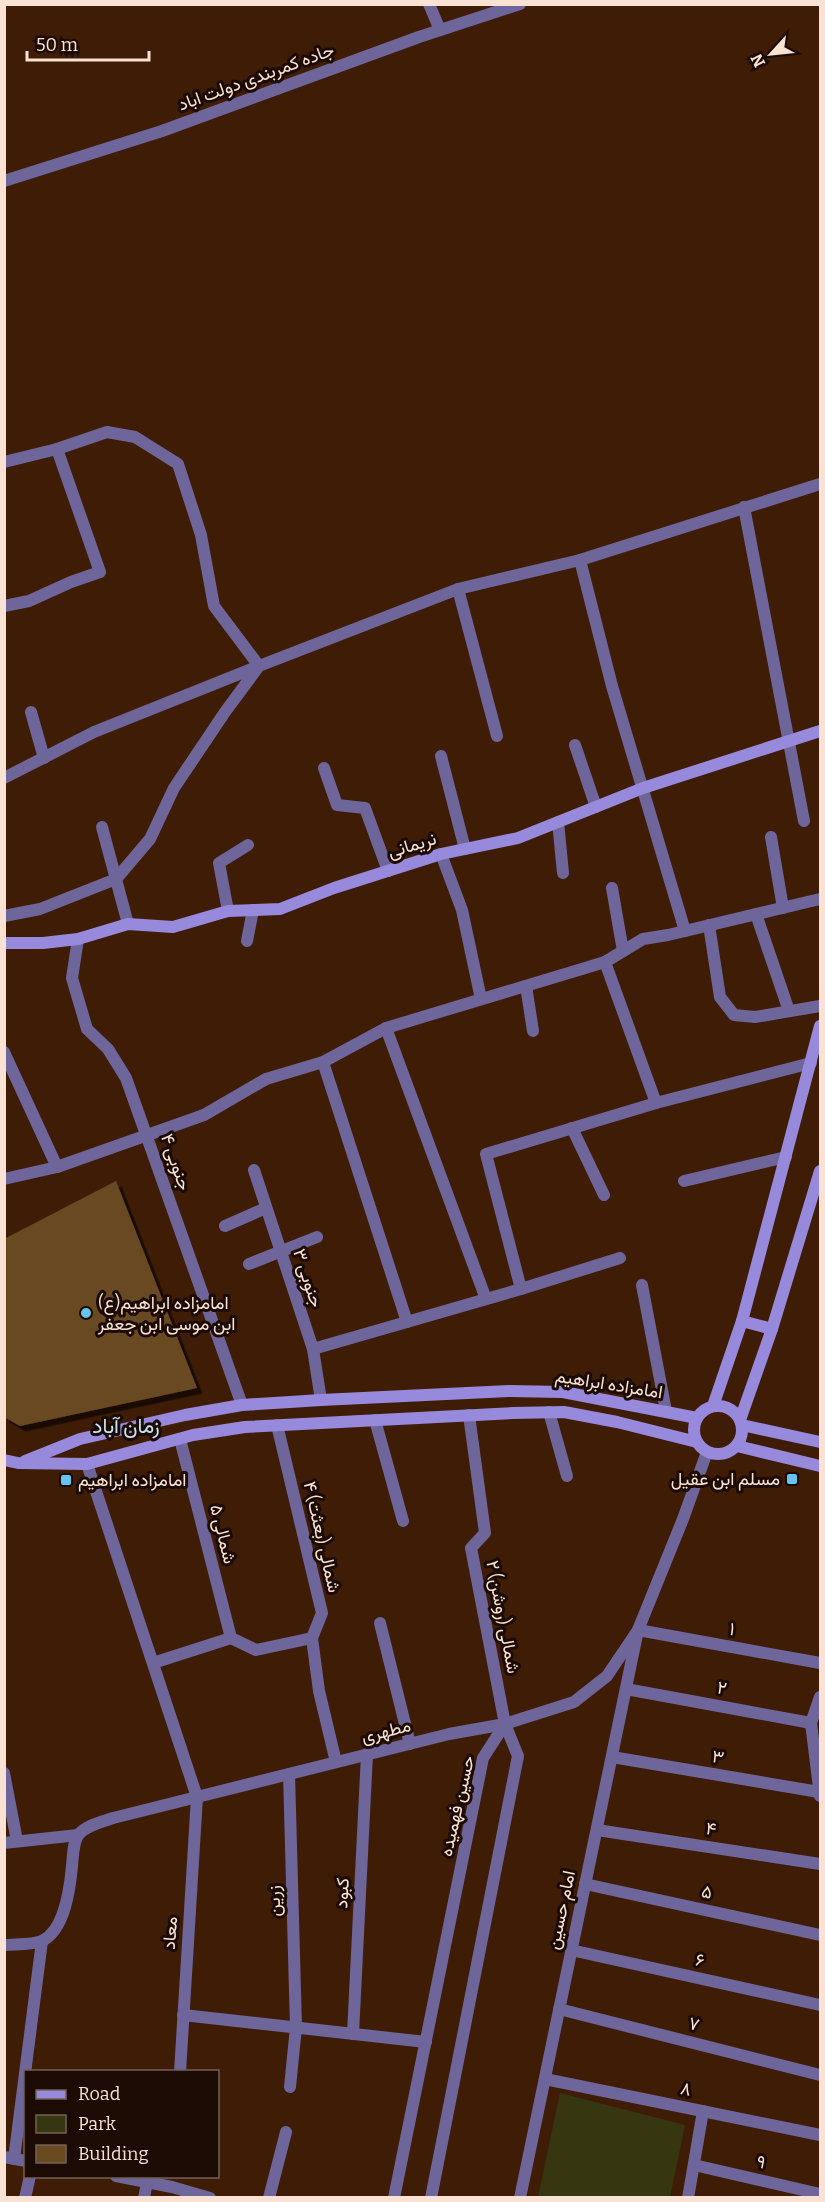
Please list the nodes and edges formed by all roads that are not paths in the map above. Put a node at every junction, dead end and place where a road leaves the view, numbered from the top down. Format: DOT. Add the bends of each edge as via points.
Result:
graph roads {
  1 [pos="429,4"];
  2 [pos="520,4"];
  3 [pos="440,30"];
  4 [pos="4,181"];
  5 [pos="57,449"];
  6 [pos="4,462"];
  7 [pos="820,484"];
  8 [pos="744,507"];
  9 [pos="580,560"];
  10 [pos="458,589"];
  11 [pos="4,606"];
  12 [pos="259,666"];
  13 [pos="31,712"];
  14 [pos="820,730"];
  15 [pos="497,736"];
  16 [pos="789,741"];
  17 [pos="575,745"];
  18 [pos="441,756"];
  19 [pos="44,758"];
  20 [pos="324,768"];
  21 [pos="4,778"];
  22 [pos="643,788"];
  23 [pos="596,807"];
  24 [pos="804,821"];
  25 [pos="558,822"];
  26 [pos="102,827"];
  27 [pos="771,837"];
  28 [pos="248,845"];
  29 [pos="465,849"];
  30 [pos="441,854"];
  31 [pos="388,871"];
  32 [pos="563,873"];
  33 [pos="116,879"];
  34 [pos="612,888"];
  35 [pos="820,899"];
  36 [pos="783,908"];
  37 [pos="253,910"];
  38 [pos="228,911"];
  39 [pos="756,914"];
  40 [pos="4,916"];
  41 [pos="128,924"];
  42 [pos="709,925"];
  43 [pos="685,931"];
  44 [pos="78,939"];
  45 [pos="247,941"];
  46 [pos="4,943"];
  47 [pos="623,951"];
  48 [pos="605,962"];
  49 [pos="526,986"];
  50 [pos="481,999"];
  51 [pos="820,1006"];
  52 [pos="789,1011"];
  53 [pos="820,1026"];
  54 [pos="386,1028"];
  55 [pos="533,1031"];
  56 [pos="4,1052"];
  57 [pos="323,1062"];
  58 [pos="811,1063"];
  59 [pos="656,1103"];
  60 [pos="572,1128"];
  61 [pos="147,1135"];
  62 [pos="786,1157"];
  63 [pos="57,1167"];
  64 [pos="254,1170"];
  65 [pos="820,1171"];
  66 [pos="4,1179"];
  67 [pos="684,1181"];
  68 [pos="604,1195"];
  69 [pos="266,1208"];
  70 [pos="225,1226"];
  71 [pos="316,1237"];
  72 [pos="280,1251"];
  73 [pos="620,1258"];
  74 [pos="249,1264"];
  75 [pos="642,1285"];
  76 [pos="521,1289"];
  77 [pos="486,1299"];
  78 [pos="742,1321"];
  79 [pos="407,1322"];
  80 [pos="772,1329"];
  81 [pos="313,1349"];
  82 [pos="321,1400"];
  83 [pos="242,1405"];
  84 [pos="713,1406"];
  85 [pos="666,1411"];
  86 [pos="549,1412"];
  87 [pos="469,1415"];
  88 [pos="697,1418"];
  89 [pos="375,1420"];
  90 [pos="741,1423"];
  91 [pos="277,1425"];
  92 [pos="180,1439"];
  93 [pos="697,1442"];
  94 [pos="820,1442"];
  95 [pos="737,1446"];
  96 [pos="707,1452"];
  97 [pos="4,1460"];
  98 [pos="18,1463"];
  99 [pos="87,1464"];
  100 [pos="820,1466"];
  101 [pos="567,1476"];
  102 [pos="403,1521"];
  103 [pos="380,1623"];
  104 [pos="638,1630"];
  105 [pos="231,1638"];
  106 [pos="312,1638"];
  107 [pos="153,1663"];
  108 [pos="820,1663"];
  109 [pos="626,1689"];
  110 [pos="820,1697"];
  111 [pos="811,1723"];
  112 [pos="505,1724"];
  113 [pos="410,1744"];
  114 [pos="367,1754"];
  115 [pos="612,1757"];
  116 [pos="336,1762"];
  117 [pos="4,1773"];
  118 [pos="289,1774"];
  119 [pos="820,1794"];
  120 [pos="197,1797"];
  121 [pos="597,1830"];
  122 [pos="78,1835"];
  123 [pos="11,1842"];
  124 [pos="820,1864"];
  125 [pos="585,1884"];
  126 [pos="820,1935"];
  127 [pos="42,1941"];
  128 [pos="4,1946"];
  129 [pos="572,1950"];
  130 [pos="820,2005"];
  131 [pos="560,2009"];
  132 [pos="183,2015"];
  133 [pos="296,2027"];
  134 [pos="353,2034"];
  135 [pos="426,2042"];
  136 [pos="26,2070"];
  137 [pos="180,2070"];
  138 [pos="820,2075"];
  139 [pos="545,2079"];
  140 [pos="24,2086"];
  141 [pos="290,2087"];
  142 [pos="703,2111"];
  143 [pos="286,2132"];
  144 [pos="820,2135"];
  145 [pos="15,2159"];
  146 [pos="694,2165"];
  147 [pos="30,2178"];
  148 [pos="126,2178"];
  149 [pos="147,2182"];
  150 [pos="173,2182"];
  151 [pos="820,2194"];
  152 [pos="25,2198"];
  153 [pos="144,2198"];
  154 [pos="210,2198"];
  155 [pos="269,2198"];
  156 [pos="394,2198"];
  157 [pos="431,2198"];
  158 [pos="520,2198"];
  159 [pos="688,2198"];
  1 -- 3 [label="street"];
  2 -- 3 [label="street, جاده کمربندی دولت اباد"];
  3 -- 4 [label="street, جاده کمربندی دولت اباد" via="162,131"];
  5 -- 6 [label="street"];
  5 -- 11 [label="street" via="100,572 29,602"];
  5 -- 12 [label="street" via="107,432 135,437 178,464 201,535 214,606"];
  7 -- 8 [label="street"];
  8 -- 9 [label="street"];
  8 -- 16 [label="street"];
  9 -- 10 [label="street"];
  9 -- 22 [label="street"];
  10 -- 12 [label="street"];
  10 -- 15 [label="street"];
  12 -- 19 [label="street" via="94,732"];
  12 -- 33 [label="street" via="174,788 150,839"];
  13 -- 19 [label="street"];
  14 -- 16 [label="street, نریمانی"];
  16 -- 22 [label="street, نریمانی"];
  16 -- 24 [label="street"];
  17 -- 23 [label="street"];
  18 -- 29 [label="street"];
  19 -- 21 [label="street"];
  20 -- 31 [label="street" via="337,805 365,808"];
  22 -- 23 [label="street, نریمانی"];
  22 -- 43 [label="street"];
  23 -- 25 [label="street, نریمانی"];
  25 -- 29 [label="street, نریمانی" via="518,838"];
  25 -- 32 [label="street"];
  26 -- 33 [label="street"];
  27 -- 36 [label="street"];
  28 -- 38 [label="street" via="219,863"];
  29 -- 30 [label="street, نریمانی"];
  30 -- 31 [label="street, نریمانی"];
  30 -- 50 [label="street" via="462,910"];
  31 -- 37 [label="street, نریمانی" via="280,909"];
  33 -- 40 [label="street" via="40,909"];
  33 -- 41 [label="street"];
  34 -- 47 [label="street"];
  35 -- 36 [label="street"];
  36 -- 39 [label="street"];
  37 -- 38 [label="street, نریمانی"];
  37 -- 45 [label="street"];
  38 -- 41 [label="street, نریمانی" via="173,927"];
  39 -- 42 [label="street"];
  39 -- 52 [label="street"];
  41 -- 44 [label="street, نریمانی"];
  42 -- 43 [label="street"];
  42 -- 52 [label="street" via="720,997 734,1015 755,1017"];
  43 -- 47 [label="street" via="643,939"];
  44 -- 46 [label="street, نریمانی"];
  44 -- 61 [label="street, ۴ جنوبی" via="72,978 87,1029 108,1049 126,1078"];
  47 -- 48 [label="street"];
  48 -- 49 [label="street"];
  48 -- 59 [label="street"];
  49 -- 50 [label="street"];
  49 -- 55 [label="street"];
  50 -- 54 [label="street"];
  51 -- 52 [label="street"];
  53 -- 58 [label="street"];
  54 -- 57 [label="street"];
  54 -- 77 [label="street"];
  56 -- 63 [label="street"];
  57 -- 61 [label="street" via="266,1078 204,1115"];
  57 -- 79 [label="street"];
  58 -- 59 [label="street"];
  58 -- 62 [label="street"];
  59 -- 60 [label="street"];
  60 -- 68 [label="street"];
  60 -- 76 [label="street" via="486,1154"];
  61 -- 63 [label="street"];
  61 -- 83 [label="street, ۴ جنوبی"];
  62 -- 67 [label="street"];
  62 -- 78 [label="street"];
  63 -- 66 [label="street"];
  64 -- 69 [label="street, ۳ جنوبی"];
  65 -- 80 [label="street"];
  69 -- 70 [label="street"];
  69 -- 72 [label="street, ۳ جنوبی"];
  71 -- 72 [label="street"];
  72 -- 74 [label="street"];
  72 -- 81 [label="street, ۳ جنوبی"];
  73 -- 76 [label="street"];
  75 -- 85 [label="street"];
  76 -- 77 [label="street"];
  77 -- 79 [label="street"];
  78 -- 80 [label="street"];
  78 -- 84 [label="street"];
  79 -- 81 [label="street"];
  80 -- 90 [label="street"];
  81 -- 82 [label="street, ۳ جنوبی"];
  82 -- 83 [label="street, امامزاده ابراهیم"];
  82 -- 85 [label="street, امامزاده ابراهیم" via="563,1392"];
  83 -- 98 [label="street, امامزاده ابراهیم" via="80,1439"];
  84 -- 88 [label="street"];
  84 -- 90 [label="street" via="734,1411"];
  85 -- 88 [label="street, امامزاده ابراهیم"];
  86 -- 87 [label="street, امامزاده ابراهیم"];
  86 -- 93 [label="street, امامزاده ابراهیم" via="617,1422"];
  86 -- 101 [label="street"];
  87 -- 89 [label="street, امامزاده ابراهیم"];
  87 -- 112 [label="street, ۲ شمالی (روشن)" via="485,1533 471,1548"];
  88 -- 93 [label="street"];
  89 -- 91 [label="street, امامزاده ابراهیم"];
  89 -- 102 [label="street"];
  90 -- 94 [label="street"];
  90 -- 95 [label="street" via="742,1436"];
  91 -- 92 [label="street, امامزاده ابراهیم"];
  91 -- 106 [label="street, ۴ شمالی (بعثت)" via="322,1613"];
  92 -- 99 [label="street, امامزاده ابراهیم"];
  92 -- 105 [label="street, ۵ شمالی"];
  93 -- 96 [label="street"];
  95 -- 96 [label="street" via="718,1455"];
  95 -- 100 [label="street"];
  96 -- 104 [label="street, مطهری"];
  97 -- 98 [label="street, امامزاده ابراهیم"];
  98 -- 99 [label="street, امامزاده ابراهیم"];
  99 -- 107 [label="street"];
  103 -- 113 [label="street"];
  104 -- 108 [label="street, ۱"];
  104 -- 109 [label="street, امام حسین"];
  104 -- 112 [label="street, مطهری" via="607,1676 574,1702"];
  105 -- 106 [label="street" via="256,1650"];
  105 -- 107 [label="street"];
  106 -- 116 [label="street, ۴ شمالی (بعثت)" via="319,1691"];
  107 -- 120 [label="street"];
  109 -- 111 [label="street, ۲"];
  109 -- 115 [label="street, امام حسین"];
  110 -- 111 [label="street"];
  111 -- 119 [label="street"];
  112 -- 113 [label="street, مطهری"];
  112 -- 135 [label="street, حسین فهمیده" via="483,1758"];
  112 -- 157 [label="street" via="518,1756"];
  113 -- 114 [label="street, مطهری"];
  114 -- 116 [label="street, مطهری"];
  114 -- 134 [label="street, کبود"];
  115 -- 119 [label="street, ۳"];
  115 -- 121 [label="street, امام حسین"];
  116 -- 118 [label="street, مطهری"];
  117 -- 123 [label="street"];
  118 -- 120 [label="street, مطهری"];
  118 -- 133 [label="street, زرین"];
  120 -- 122 [label="street, مطهری" via="113,1818"];
  120 -- 132 [label="street, معاد"];
  121 -- 124 [label="street, ۴"];
  121 -- 125 [label="street, امام حسین"];
  122 -- 123 [label="street"];
  122 -- 127 [label="street" via="65,1908 54,1930"];
  125 -- 126 [label="street, ۵"];
  125 -- 129 [label="street, امام حسین"];
  127 -- 128 [label="street"];
  127 -- 136 [label="street"];
  129 -- 130 [label="street, ۶"];
  129 -- 131 [label="street, امام حسین"];
  131 -- 138 [label="street, ۷"];
  131 -- 139 [label="street, امام حسین"];
  132 -- 133 [label="street"];
  132 -- 137 [label="street, معاد"];
  133 -- 134 [label="street"];
  133 -- 141 [label="street, زرین"];
  134 -- 135 [label="street"];
  135 -- 156 [label="street, حسین فهمیده"];
  139 -- 142 [label="street, ۸"];
  139 -- 158 [label="street, امام حسین"];
  140 -- 145 [label="street"];
  142 -- 144 [label="street, ۸"];
  142 -- 146 [label="street"];
  143 -- 155 [label="street"];
  146 -- 151 [label="street, ۹"];
  146 -- 159 [label="street"];
  147 -- 152 [label="street"];
  148 -- 149 [label="street"];
  149 -- 150 [label="street"];
  149 -- 153 [label="street"];
  150 -- 154 [label="street"];
}
